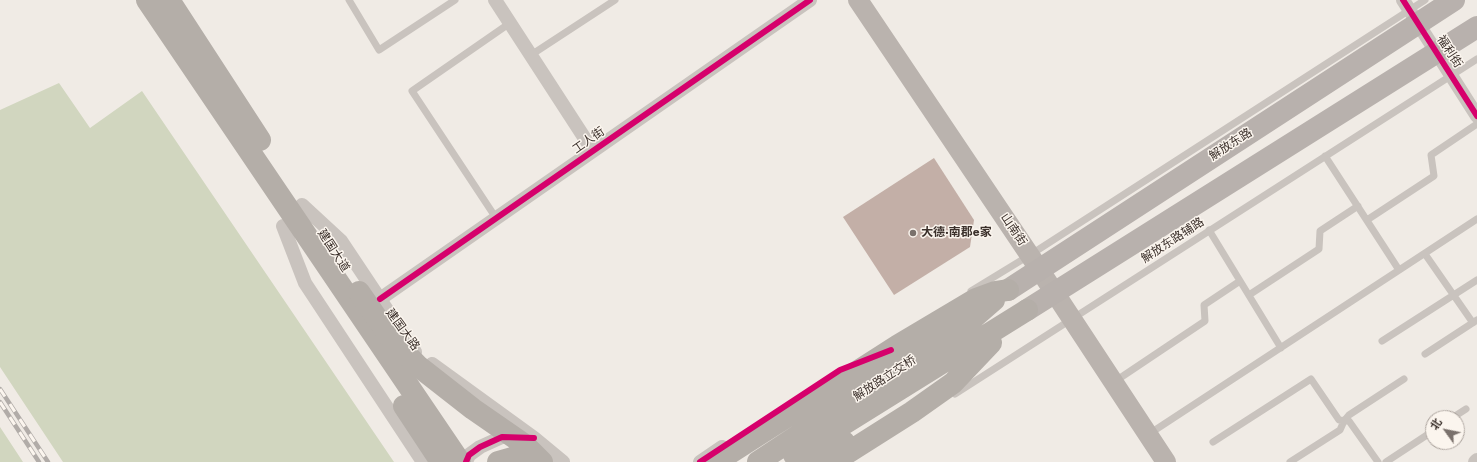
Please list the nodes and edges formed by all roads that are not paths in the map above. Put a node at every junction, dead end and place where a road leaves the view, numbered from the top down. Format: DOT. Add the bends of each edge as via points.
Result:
graph roads {
  1 [pos="131,0"];
  2 [pos="147,0"];
  3 [pos="169,0"];
  4 [pos="348,0"];
  5 [pos="454,0"];
  6 [pos="495,0"];
  7 [pos="616,0"];
  8 [pos="810,0"];
  9 [pos="858,0"];
  10 [pos="1425,0"];
  11 [pos="1454,0"];
  12 [pos="1410,11"];
  13 [pos="510,23"];
  14 [pos="1477,27"];
  15 [pos="1437,54"];
  16 [pos="531,55"];
  17 [pos="1477,59"];
  18 [pos="1451,76"];
  19 [pos="1477,116"];
  20 [pos="1477,124"];
  21 [pos="593,151"];
  22 [pos="1325,156"];
  23 [pos="302,205"];
  24 [pos="1358,206"];
  25 [pos="496,218"];
  26 [pos="1477,219"];
  27 [pos="1367,220"];
  28 [pos="283,226"];
  29 [pos="1209,230"];
  30 [pos="1425,254"];
  31 [pos="1035,262"];
  32 [pos="1399,270"];
  33 [pos="1477,280"];
  34 [pos="1240,281"];
  35 [pos="1008,290"];
  36 [pos="1055,293"];
  37 [pos="1249,295"];
  38 [pos="1453,295"];
  39 [pos="961,297"];
  40 [pos="380,299"];
  41 [pos="990,304"];
  42 [pos="1027,310"];
  43 [pos="1072,318"];
  44 [pos="1475,322"];
  45 [pos="1382,341"];
  46 [pos="984,348"];
  47 [pos="1281,348"];
  48 [pos="882,349"];
  49 [pos="1425,354"];
  50 [pos="1404,379"];
  51 [pos="1114,382"];
  52 [pos="947,400"];
  53 [pos="1466,408"];
  54 [pos="1463,410"];
  55 [pos="912,412"];
  56 [pos="1344,421"];
  57 [pos="1148,435"];
  58 [pos="1425,436"];
  59 [pos="1213,442"];
  60 [pos="532,452"];
  61 [pos="1477,460"];
  62 [pos="423,462"];
  63 [pos="441,462"];
  64 [pos="460,462"];
  65 [pos="466,462"];
  66 [pos="497,462"];
  67 [pos="554,462"];
  68 [pos="700,462"];
  69 [pos="716,462"];
  70 [pos="738,462"];
  71 [pos="758,462"];
  72 [pos="784,462"];
  73 [pos="813,462"];
  74 [pos="833,462"];
  75 [pos="852,462"];
  76 [pos="1166,462"];
  77 [pos="1290,462"];
  78 [pos="1378,462"];
  79 [pos="1386,462"];
  80 [pos="1474,462"];
  1 -- 28 [label="highway"];
  2 -- 64 [label="highway, 建国大道"];
  3 -- 23 [label="highway, 建国大道"];
  4 -- 5 [label="lane" via="380,50"];
  6 -- 13 [label="street"];
  7 -- 16 [label="lane"];
  8 -- 21 [label="street, 工人街"];
  9 -- 31 [label="main road, 山南街"];
  10 -- 12 [label="lane"];
  11 -- 12 [label="main road, 解放东路"];
  12 -- 15 [label="street, 福利街"];
  12 -- 31 [label="main road, 解放东路"];
  13 -- 16 [label="street"];
  13 -- 25 [label="lane" via="412,91"];
  14 -- 15 [label="main road"];
  15 -- 18 [label="street, 福利街"];
  15 -- 36 [label="main road"];
  16 -- 21 [label="street"];
  17 -- 18 [label="lane, 解放东路辅路"];
  18 -- 19 [label="street, 福利街"];
  18 -- 22 [label="lane, 解放东路辅路"];
  20 -- 27 [label="lane" via="1431,154 1434,176"];
  21 -- 25 [label="street, 工人街"];
  22 -- 24 [label="lane"];
  22 -- 29 [label="lane, 解放东路辅路"];
  23 -- 40 [label="street, 建国大路" via="341,241"];
  23 -- 60 [label="highway, 建国大道, bridge" via="390,337 418,366"];
  24 -- 27 [label="lane"];
  24 -- 37 [label="lane" via="1320,231 1319,249"];
  25 -- 40 [label="street, 工人街"];
  26 -- 30 [label="lane"];
  27 -- 32 [label="lane"];
  28 -- 62 [label="street" via="305,283"];
  28 -- 63 [label="highway"];
  29 -- 34 [label="lane"];
  29 -- 43 [label="lane, 解放东路辅路"];
  30 -- 32 [label="lane"];
  30 -- 38 [label="lane"];
  31 -- 35 [label="main road, 解放东路"];
  31 -- 36 [label="main road, 山南街"];
  31 -- 39 [label="lane"];
  32 -- 47 [label="lane"];
  33 -- 38 [label="lane"];
  34 -- 37 [label="lane"];
  34 -- 51 [label="lane" via="1204,305 1205,321"];
  35 -- 41 [label="highway, 解放路立交桥"];
  35 -- 48 [label="highway" via="976,299"];
  36 -- 42 [label="main road"];
  36 -- 43 [label="main road, 山南街"];
  37 -- 47 [label="lane"];
  38 -- 44 [label="lane"];
  38 -- 45 [label="lane"];
  40 -- 60 [label="street, 建国大路" via="414,350"];
  41 -- 70 [label="highway" via="927,338"];
  41 -- 71 [label="highway, 解放路立交桥" via="963,327"];
  42 -- 46 [label="highway"];
  42 -- 72 [label="highway, 解放路立交桥"];
  43 -- 51 [label="main road, 山南街"];
  43 -- 52 [label="lane, 解放东路辅路"];
  44 -- 49 [label="lane"];
  46 -- 55 [label="highway" via="953,383"];
  46 -- 73 [label="highway" via="948,375"];
  47 -- 57 [label="lane"];
  48 -- 68 [label="street" via="840,370"];
  48 -- 69 [label="highway" via="828,390"];
  50 -- 56 [label="lane"];
  51 -- 57 [label="main road, 山南街"];
  53 -- 54 [label="lane"];
  55 -- 74 [label="highway"];
  55 -- 75 [label="street" via="881,442"];
  56 -- 59 [label="lane" via="1339,420 1311,379"];
  56 -- 77 [label="lane" via="1340,430"];
  56 -- 78 [label="lane" via="1349,421"];
  57 -- 76 [label="main road, 山南街"];
  58 -- 79 [label="lane"];
  60 -- 65 [label="street" via="502,437 480,446"];
  60 -- 66 [label="highway, bridge" via="531,458 512,458"];
  60 -- 67 [label="highway, 建国大道, bridge"];
  61 -- 80 [label="street"];
}
